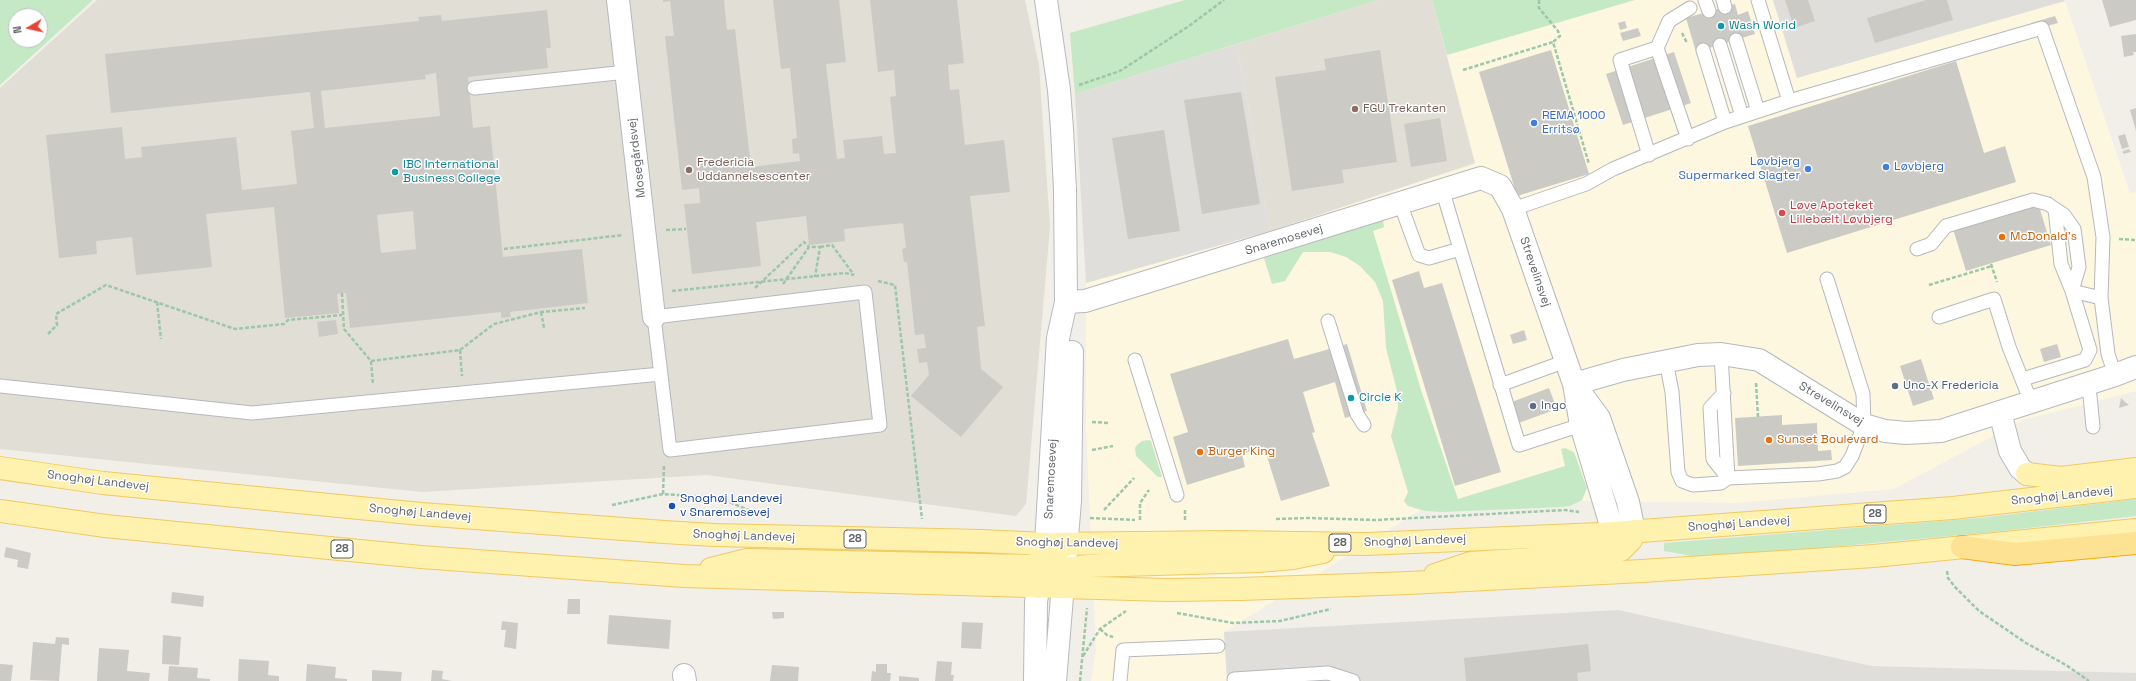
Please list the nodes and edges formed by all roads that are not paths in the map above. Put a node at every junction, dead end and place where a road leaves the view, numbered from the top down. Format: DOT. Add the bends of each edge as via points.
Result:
graph roads {
  1 [pos="618,0"];
  2 [pos="1046,0"];
  3 [pos="1758,0"];
  4 [pos="1692,8"];
  5 [pos="1736,40"];
  6 [pos="1720,45"];
  7 [pos="1657,48"];
  8 [pos="1703,50"];
  9 [pos="627,72"];
  10 [pos="474,88"];
  11 [pos="1789,101"];
  12 [pos="1758,111"];
  13 [pos="1742,116"];
  14 [pos="1725,122"];
  15 [pos="1688,139"];
  16 [pos="1650,155"];
  17 [pos="1500,186"];
  18 [pos="1442,189"];
  19 [pos="1400,203"];
  20 [pos="1513,209"];
  21 [pos="1460,249"];
  22 [pos="1917,249"];
  23 [pos="1827,279"];
  24 [pos="2072,291"];
  25 [pos="2101,298"];
  26 [pos="1066,302"];
  27 [pos="654,317"];
  28 [pos="1939,317"];
  29 [pos="1328,321"];
  30 [pos="1721,354"];
  31 [pos="1134,360"];
  32 [pos="1566,361"];
  33 [pos="1666,361"];
  34 [pos="2136,367"];
  35 [pos="661,374"];
  36 [pos="2116,376"];
  37 [pos="2023,379"];
  38 [pos="1574,384"];
  39 [pos="1500,385"];
  40 [pos="2086,385"];
  41 [pos="0,386"];
  42 [pos="2031,402"];
  43 [pos="2000,412"];
  44 [pos="1864,424"];
  45 [pos="1364,425"];
  46 [pos="1581,425"];
  47 [pos="2093,427"];
  48 [pos="0,468"];
  49 [pos="2136,469"];
  50 [pos="2027,474"];
  51 [pos="1728,478"];
  52 [pos="2136,487"];
  53 [pos="1177,495"];
  54 [pos="0,511"];
  55 [pos="2136,530"];
  56 [pos="1623,538"];
  57 [pos="2136,543"];
  58 [pos="1366,544"];
  59 [pos="1962,547"];
  60 [pos="1052,550"];
  61 [pos="1642,571"];
  62 [pos="684,576"];
  63 [pos="1063,578"];
  64 [pos="1410,584"];
  65 [pos="1038,587"];
  66 [pos="1218,646"];
  67 [pos="1234,679"];
  68 [pos="1035,681"];
  69 [pos="1055,681"];
  70 [pos="1120,681"];
  71 [pos="1353,681"];
  1 -- 9 [label="street, Mosegårdsvej"];
  2 -- 26 [label="street, Snaremosevej" via="1059,90 1065,190"];
  3 -- 11 [label="lane"];
  4 -- 7 [label="lane" via="1669,21"];
  5 -- 12 [label="lane"];
  6 -- 13 [label="lane"];
  7 -- 15 [label="lane"];
  7 -- 16 [label="lane" via="1620,60"];
  8 -- 14 [label="lane"];
  9 -- 10 [label="lane"];
  9 -- 27 [label="street, Mosegårdsvej"];
  11 -- 12 [label="lane"];
  11 -- 25 [label="lane" via="2042,28 2094,177 2103,237"];
  12 -- 13 [label="lane"];
  13 -- 14 [label="lane"];
  14 -- 15 [label="lane"];
  15 -- 16 [label="lane"];
  16 -- 20 [label="lane" via="1613,169 1594,180"];
  17 -- 18 [label="street, Snaremosevej" via="1481,178"];
  17 -- 20 [label="street, Strevelinsvej"];
  18 -- 19 [label="street, Snaremosevej"];
  18 -- 21 [label="lane"];
  19 -- 21 [label="lane" via="1419,255 1429,258"];
  19 -- 26 [label="street, Snaremosevej" via="1085,301"];
  20 -- 32 [label="street, Strevelinsvej"];
  21 -- 39 [label="lane"];
  22 -- 24 [label="lane" via="1931,244 1946,226 2033,200 2048,204 2055,209 2062,264"];
  23 -- 44 [label="lane" via="1863,394"];
  24 -- 25 [label="lane"];
  24 -- 37 [label="lane" via="2090,350 2088,355 2085,360"];
  25 -- 36 [label="lane" via="2108,354"];
  26 -- 60 [label="street, Snaremosevej" via="1072,326 1070,501"];
  27 -- 35 [label="lane"];
  27 -- 35 [label="lane" via="865,292 880,425 670,450"];
  28 -- 37 [label="lane" via="1994,299 2016,366"];
  29 -- 45 [label="lane" via="1357,414"];
  30 -- 33 [label="street, Strevelinsvej"];
  30 -- 44 [label="street, Strevelinsvej" via="1759,360"];
  30 -- 51 [label="lane"];
  31 -- 53 [label="lane"];
  32 -- 38 [label="street, Strevelinsvej"];
  32 -- 39 [label="lane"];
  33 -- 38 [label="street, Strevelinsvej"];
  33 -- 51 [label="lane" via="1672,392 1678,472 1682,480 1693,485 1721,483"];
  34 -- 36 [label="street, Strevelinsvej"];
  35 -- 41 [label="lane" via="252,413"];
  36 -- 40 [label="street, Strevelinsvej"];
  37 -- 42 [label="lane"];
  38 -- 46 [label="street, Strevelinsvej"];
  38 -- 56 [label="street, Strevelinsvej" via="1600,418 1628,502"];
  39 -- 46 [label="lane" via="1519,445"];
  40 -- 42 [label="street, Strevelinsvej"];
  40 -- 47 [label="lane" via="2090,396"];
  42 -- 43 [label="street, Strevelinsvej"];
  43 -- 44 [label="street, Strevelinsvej" via="1941,430 1906,433 1885,431"];
  43 -- 50 [label="street" via="2010,451 2020,468"];
  44 -- 51 [label="lane" via="1852,456 1845,467 1837,471"];
  46 -- 56 [label="street, Strevelinsvej"];
  48 -- 60 [label="main road, Snoghøj Landevej / 28" via="103,483 421,514 714,535 982,541"];
  49 -- 50 [label="main road" via="2061,478"];
  52 -- 56 [label="main road, Snoghøj Landevej / 28" via="1946,508"];
  54 -- 62 [label="main road, 28" via="104,526 421,557"];
  55 -- 59 [label="main road, 28"];
  56 -- 58 [label="main road, Snoghøj Landevej / 28"];
  56 -- 61 [label="main road"];
  56 -- 64 [label="main road" via="1593,555 1471,563"];
  57 -- 59 [label="highway" via="2015,554"];
  58 -- 60 [label="main road, Snoghøj Landevej / 28" via="1232,542"];
  58 -- 63 [label="main road" via="1293,558 1104,565"];
  59 -- 61 [label="main road, 28" via="1874,556"];
  60 -- 62 [label="main road" via="1030,566 746,560"];
  60 -- 63 [label="street, Snaremosevej"];
  60 -- 65 [label="street, Snaremosevej"];
  61 -- 64 [label="main road, 28"];
  62 -- 65 [label="main road, 28"];
  63 -- 64 [label="main road, 28" via="1242,590"];
  63 -- 65 [label="main road, 28"];
  63 -- 69 [label="street, Snaremosevej"];
  65 -- 68 [label="street, Snaremosevej"];
  66 -- 70 [label="lane" via="1123,650"];
  67 -- 71 [label="lane" via="1328,673"];
}
